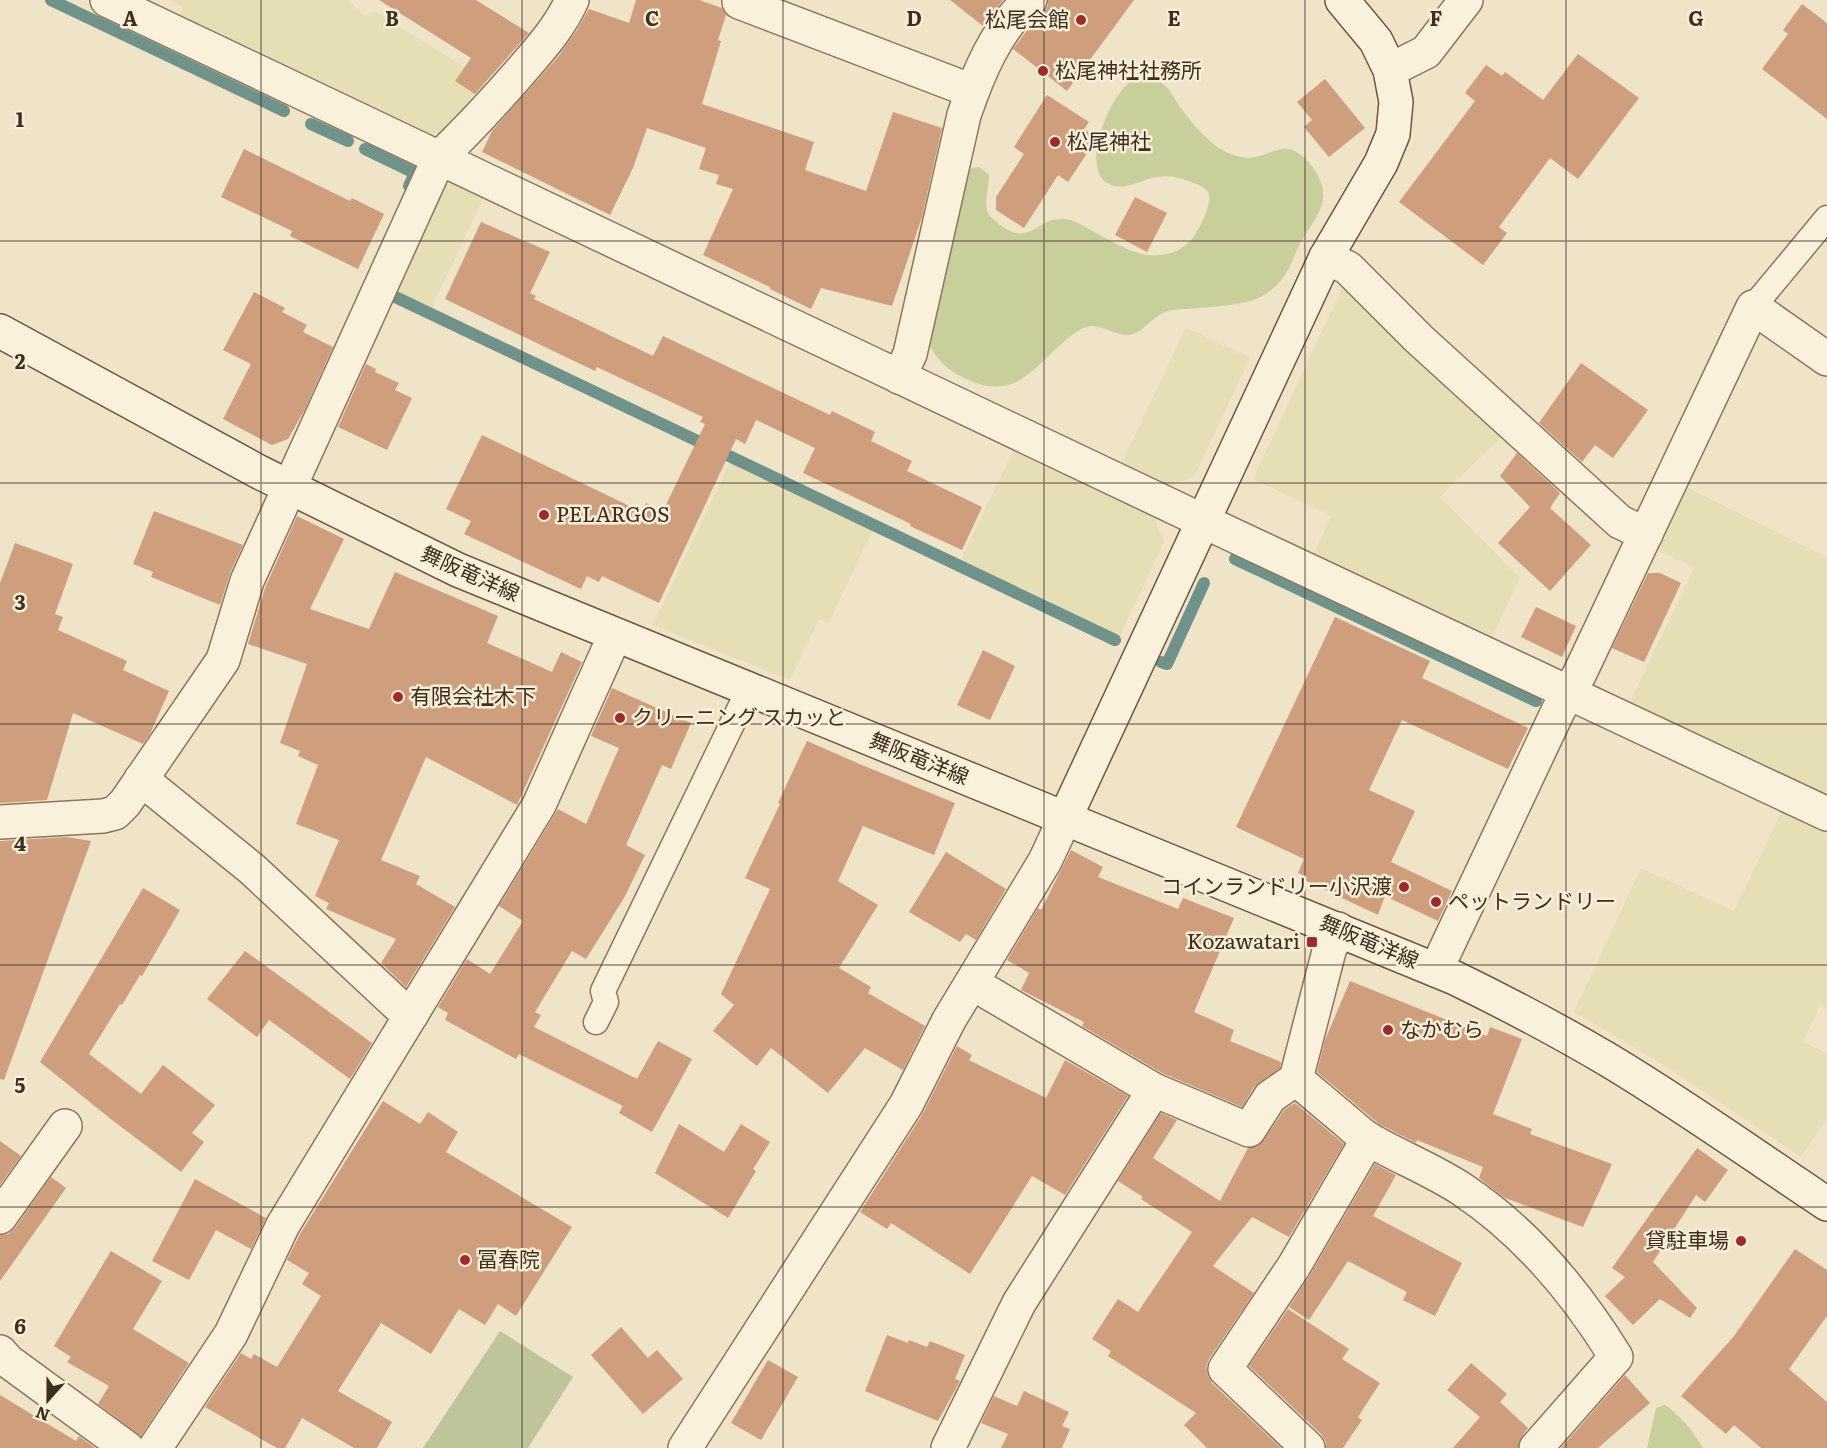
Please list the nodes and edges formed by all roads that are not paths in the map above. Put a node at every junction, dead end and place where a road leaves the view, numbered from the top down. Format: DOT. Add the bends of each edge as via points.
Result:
graph roads {
  1 [pos="107,0"];
  2 [pos="572,0"];
  3 [pos="1030,0"];
  4 [pos="1342,0"];
  5 [pos="1466,0"];
  6 [pos="737,1"];
  7 [pos="1390,70"];
  8 [pos="972,91"];
  9 [pos="439,158"];
  10 [pos="1827,218"];
  11 [pos="1326,257"];
  12 [pos="1753,307"];
  13 [pos="0,331"];
  14 [pos="1827,359"];
  15 [pos="899,376"];
  16 [pos="288,487"];
  17 [pos="1203,521"];
  18 [pos="1646,534"];
  19 [pos="615,635"];
  20 [pos="749,689"];
  21 [pos="1569,693"];
  22 [pos="141,779"];
  23 [pos="1827,814"];
  24 [pos="1065,818"];
  25 [pos="0,822"];
  26 [pos="1338,929"];
  27 [pos="1436,970"];
  28 [pos="972,983"];
  29 [pos="412,1014"];
  30 [pos="596,1022"];
  31 [pos="1296,1079"];
  32 [pos="1154,1090"];
  33 [pos="64,1126"];
  34 [pos="1368,1139"];
  35 [pos="1827,1204"];
  36 [pos="0,1217"];
  37 [pos="0,1352"];
  38 [pos="127,1448"];
  39 [pos="155,1448"];
  40 [pos="685,1448"];
  41 [pos="948,1448"];
  42 [pos="1308,1448"];
  43 [pos="1536,1448"];
  1 -- 9 [label="street"];
  2 -- 9 [label="street" via="544,45 485,113"];
  3 -- 8 [label="street" via="993,46"];
  4 -- 7 [label="street" via="1376,41"];
  5 -- 7 [label="street" via="1426,52"];
  6 -- 8 [label="street"];
  7 -- 11 [label="street" via="1396,102 1393,134 1381,163"];
  8 -- 15 [label="street" via="910,354"];
  9 -- 15 [label="street"];
  9 -- 16 [label="street"];
  10 -- 12 [label="lane"];
  11 -- 17 [label="street"];
  11 -- 18 [label="street" via="1348,268 1419,339 1620,522"];
  12 -- 14 [label="street"];
  12 -- 18 [label="street"];
  13 -- 16 [label="street, 舞阪竜洋線"];
  15 -- 17 [label="street"];
  16 -- 19 [label="street, 舞阪竜洋線" via="458,570"];
  16 -- 22 [label="street" via="247,581 223,660"];
  17 -- 21 [label="street"];
  17 -- 24 [label="street"];
  18 -- 21 [label="street"];
  19 -- 20 [label="street, 舞阪竜洋線"];
  19 -- 29 [label="street" via="539,806"];
  20 -- 24 [label="street, 舞阪竜洋線"];
  20 -- 30 [label="lane" via="603,991 606,1002"];
  21 -- 23 [label="street"];
  21 -- 27 [label="street"];
  22 -- 25 [label="street" via="115,813"];
  22 -- 29 [label="street" via="252,869"];
  24 -- 26 [label="street, 舞阪竜洋線"];
  24 -- 28 [label="street" via="1045,861"];
  26 -- 27 [label="street, 舞阪竜洋線"];
  26 -- 31 [label="street"];
  27 -- 35 [label="street, 舞阪竜洋線" via="1606,1058"];
  28 -- 32 [label="street"];
  28 -- 40 [label="street" via="906,1106"];
  29 -- 39 [label="street" via="283,1225 231,1334"];
  31 -- 32 [label="street" via="1270,1097 1249,1130"];
  31 -- 34 [label="street"];
  32 -- 41 [label="street" via="1019,1302"];
  33 -- 36 [label="street"];
  34 -- 42 [label="street" via="1294,1266 1226,1370"];
  34 -- 43 [label="street" via="1463,1190 1499,1218 1564,1282 1616,1357"];
  37 -- 38 [label="street"];
}
